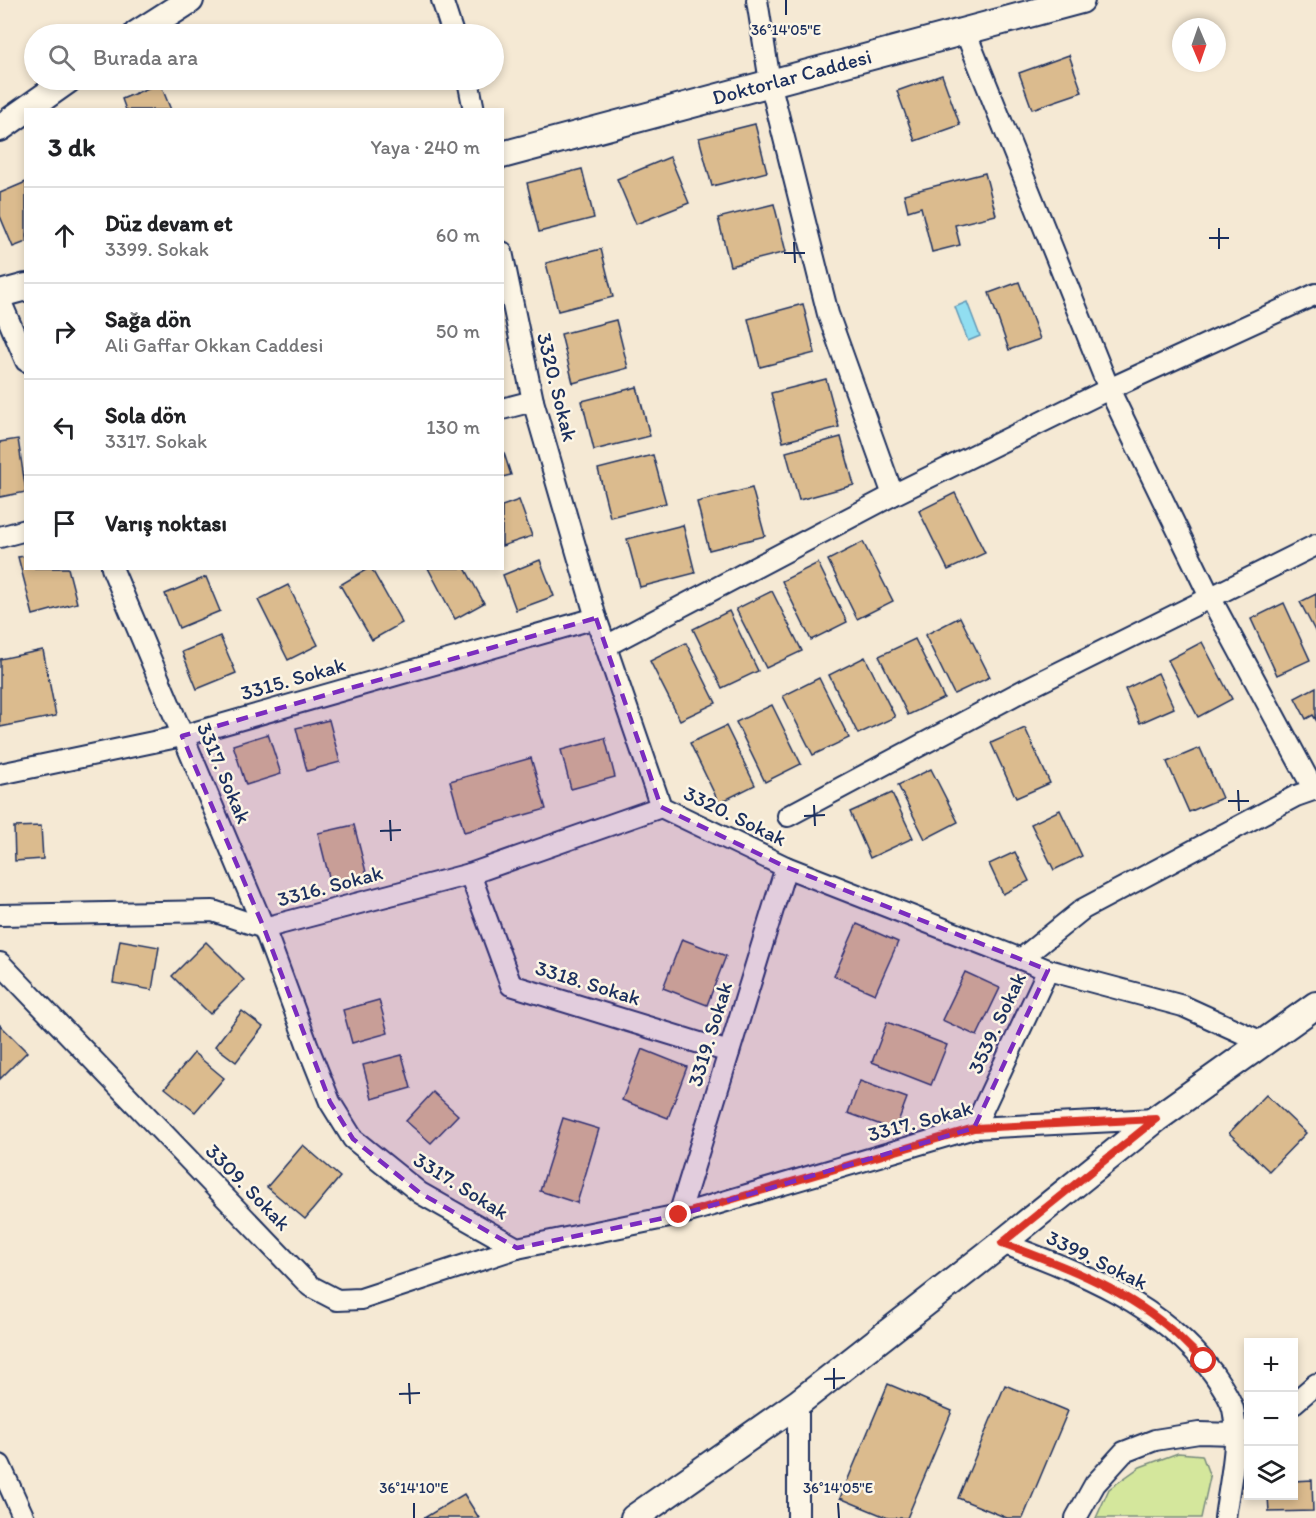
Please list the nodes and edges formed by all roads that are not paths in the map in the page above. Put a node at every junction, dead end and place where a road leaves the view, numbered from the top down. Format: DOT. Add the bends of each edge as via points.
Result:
graph roads {
  1 [pos="190,0"];
  2 [pos="442,0"];
  3 [pos="757,0"];
  4 [pos="1081,0"];
  5 [pos="153,24"];
  6 [pos="450,24"];
  7 [pos="965,31"];
  8 [pos="770,82"];
  9 [pos="54,90"];
  10 [pos="470,90"];
  11 [pos="28,108"];
  12 [pos="474,108"];
  13 [pos="24,111"];
  14 [pos="0,128"];
  15 [pos="504,154"];
  16 [pos="504,262"];
  17 [pos="24,288"];
  18 [pos="0,294"];
  19 [pos="1316,294"];
  20 [pos="0,300"];
  21 [pos="24,356"];
  22 [pos="1109,389"];
  23 [pos="533,401"];
  24 [pos="504,408"];
  25 [pos="893,495"];
  26 [pos="24,531"];
  27 [pos="0,537"];
  28 [pos="1316,545"];
  29 [pos="113,570"];
  30 [pos="1210,597"];
  31 [pos="596,618"];
  32 [pos="606,646"];
  33 [pos="182,736"];
  34 [pos="0,774"];
  35 [pos="1315,790"];
  36 [pos="661,807"];
  37 [pos="788,816"];
  38 [pos="786,867"];
  39 [pos="470,874"];
  40 [pos="0,915"];
  41 [pos="264,928"];
  42 [pos="1021,959"];
  43 [pos="0,963"];
  44 [pos="1048,970"];
  45 [pos="1316,1005"];
  46 [pos="1262,1042"];
  47 [pos="729,1052"];
  48 [pos="1156,1119"];
  49 [pos="974,1128"];
  50 [pos="679,1215"];
  51 [pos="1002,1243"];
  52 [pos="517,1248"];
  53 [pos="1316,1384"];
  54 [pos="1298,1399"];
  55 [pos="798,1403"];
  56 [pos="1242,1432"];
  57 [pos="0,1465"];
  58 [pos="24,1518"];
  59 [pos="634,1518"];
  60 [pos="798,1518"];
  61 [pos="1077,1518"];
  62 [pos="1225,1518"];
  1 -- 5 [label="street"];
  2 -- 6 [label="street"];
  3 -- 8 [label="street"];
  4 -- 7 [label="street, Doktorlar Caddesi"];
  7 -- 8 [label="street, Doktorlar Caddesi"];
  7 -- 22 [label="street"];
  8 -- 15 [label="street, Doktorlar Caddesi"];
  8 -- 25 [label="street" via="828,314"];
  9 -- 11 [label="street"];
  10 -- 12 [label="street"];
  13 -- 14 [label="street"];
  16 -- 23 [label="street, 3320. Sokak"];
  17 -- 18 [label="street"];
  19 -- 22 [label="street"];
  20 -- 21 [label="street"];
  22 -- 25 [label="street"];
  22 -- 30 [label="street"];
  23 -- 24 [label="street"];
  23 -- 31 [label="street, 3320. Sokak"];
  25 -- 32 [label="street"];
  26 -- 27 [label="street"];
  28 -- 30 [label="street"];
  29 -- 33 [label="street, 3317. Sokak"];
  30 -- 35 [label="street"];
  30 -- 37 [label="street" via="1024,690"];
  31 -- 32 [label="street, 3320. Sokak"];
  31 -- 33 [label="street, 3315. Sokak"];
  32 -- 36 [label="street, 3320. Sokak"];
  33 -- 34 [label="street, 3315. Sokak"];
  33 -- 41 [label="street, 3317. Sokak"];
  35 -- 42 [label="street" via="1296,796 1083,909"];
  36 -- 38 [label="street, 3320. Sokak"];
  36 -- 39 [label="street, 3316. Sokak"];
  38 -- 42 [label="street, 3320. Sokak"];
  38 -- 47 [label="street, 3319. Sokak"];
  39 -- 41 [label="street, 3316. Sokak"];
  39 -- 47 [label="street, 3318. Sokak" via="511,985"];
  40 -- 41 [label="street, 3316. Sokak" via="213,911"];
  41 -- 52 [label="street, 3317. Sokak" via="330,1102 353,1139 420,1193"];
  42 -- 44 [label="street, 3320. Sokak"];
  43 -- 52 [label="street, 3309. Sokak" via="310,1286 337,1300 361,1299"];
  44 -- 46 [label="street, 3320. Sokak" via="1183,1006"];
  44 -- 49 [label="street, 3539. Sokak"];
  45 -- 46 [label="street"];
  46 -- 48 [label="street"];
  47 -- 50 [label="street, 3319. Sokak"];
  48 -- 49 [label="street, 3317. Sokak"];
  48 -- 51 [label="street"];
  49 -- 50 [label="street, 3317. Sokak"];
  50 -- 52 [label="street, 3317. Sokak"];
  51 -- 55 [label="street"];
  51 -- 56 [label="street, 3399. Sokak" via="1118,1292 1167,1325 1221,1384"];
  53 -- 54 [label="street"];
  55 -- 59 [label="street"];
  55 -- 60 [label="street"];
  56 -- 61 [label="street" via="1155,1440 1124,1452 1095,1484"];
  56 -- 62 [label="street, 3399. Sokak"];
  57 -- 58 [label="street"];
}
